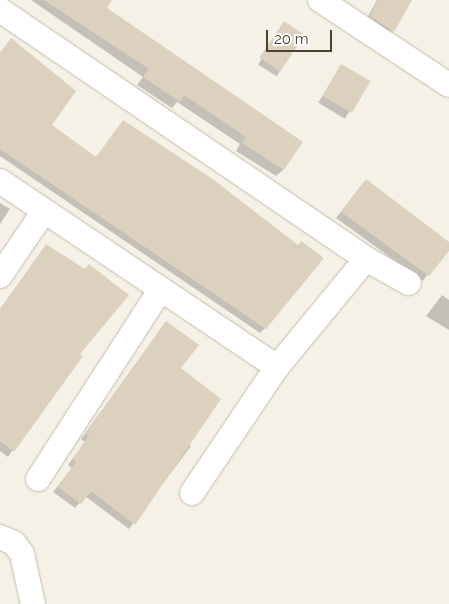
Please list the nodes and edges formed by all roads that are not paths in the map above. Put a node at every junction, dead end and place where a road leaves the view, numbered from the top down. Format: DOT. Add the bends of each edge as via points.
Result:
graph roads {
  1 [pos="320,0"];
  2 [pos="2,17"];
  3 [pos="449,85"];
  4 [pos="0,181"];
  5 [pos="44,211"];
  6 [pos="366,259"];
  7 [pos="0,276"];
  8 [pos="409,282"];
  9 [pos="161,289"];
  10 [pos="277,367"];
  11 [pos="38,479"];
  12 [pos="192,493"];
  13 [pos="0,537"];
  14 [pos="33,604"];
  1 -- 3 [label="street"];
  2 -- 6 [label="street"];
  4 -- 5 [label="street"];
  5 -- 7 [label="street"];
  5 -- 9 [label="street"];
  6 -- 8 [label="street"];
  6 -- 10 [label="street"];
  9 -- 10 [label="street"];
  9 -- 11 [label="street"];
  10 -- 12 [label="street"];
  13 -- 14 [label="street" via="14,543 22,554"];
}
